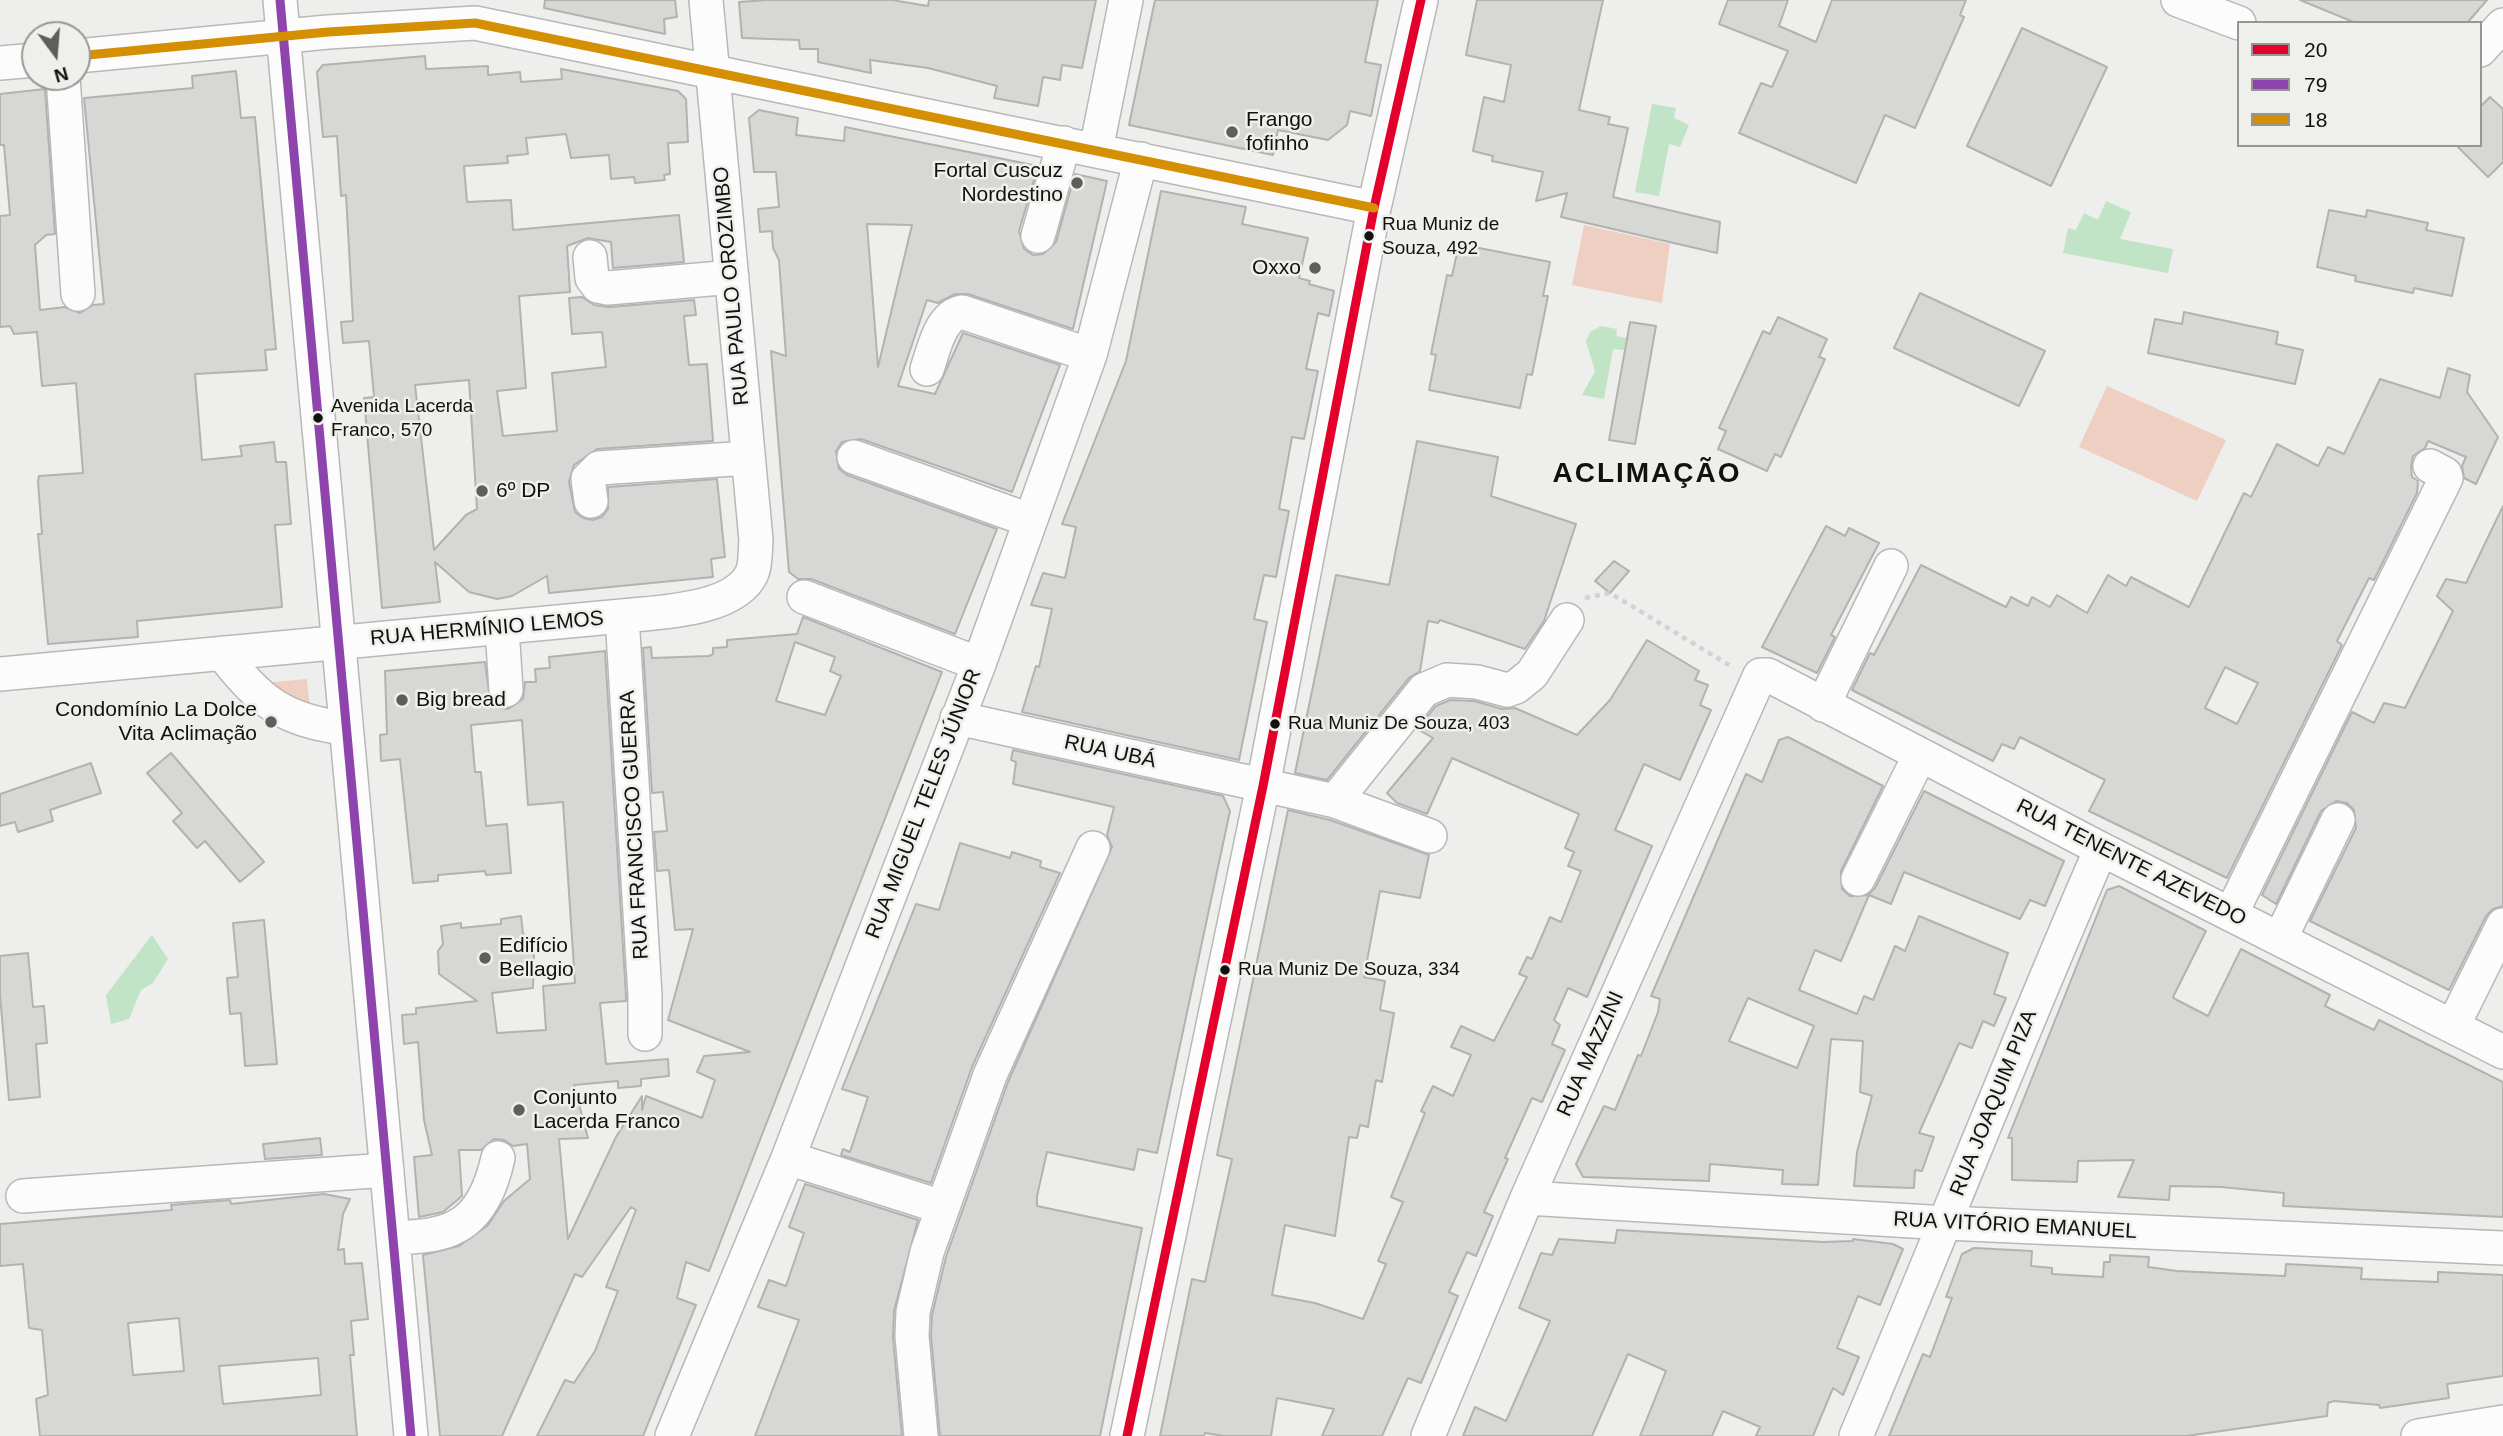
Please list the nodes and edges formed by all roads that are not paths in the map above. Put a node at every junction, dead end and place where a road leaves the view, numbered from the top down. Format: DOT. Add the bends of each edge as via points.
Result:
graph roads {
  1 [pos="280,0"];
  2 [pos="706,0"];
  3 [pos="1126,0"];
  4 [pos="1421,0"];
  5 [pos="2178,0"];
  6 [pos="2237,22"];
  7 [pos="2503,25"];
  8 [pos="284,36"];
  9 [pos="2482,48"];
  10 [pos="91,55"];
  11 [pos="21,61"];
  12 [pos="0,63"];
  13 [pos="713,70"];
  14 [pos="64,91"];
  15 [pos="1080,146"];
  16 [pos="1141,159"];
  17 [pos="1374,208"];
  18 [pos="1038,236"];
  19 [pos="590,257"];
  20 [pos="732,277"];
  21 [pos="78,294"];
  22 [pos="1090,355"];
  23 [pos="926,369"];
  24 [pos="853,457"];
  25 [pos="748,458"];
  26 [pos="2430,466"];
  27 [pos="592,501"];
  28 [pos="1029,520"];
  29 [pos="1891,566"];
  30 [pos="752,573"];
  31 [pos="804,597"];
  32 [pos="622,616"];
  33 [pos="1567,621"];
  34 [pos="502,628"];
  35 [pos="337,643"];
  36 [pos="222,653"];
  37 [pos="979,664"];
  38 [pos="0,674"];
  39 [pos="1758,678"];
  40 [pos="506,690"];
  41 [pos="1823,705"];
  42 [pos="957,718"];
  43 [pos="345,728"];
  44 [pos="1920,755"];
  45 [pos="1263,786"];
  46 [pos="1335,802"];
  47 [pos="2338,820"];
  48 [pos="1430,836"];
  49 [pos="1093,848"];
  50 [pos="2101,849"];
  51 [pos="1858,879"];
  52 [pos="2231,914"];
  53 [pos="2503,925"];
  54 [pos="2280,939"];
  55 [pos="2453,1026"];
  56 [pos="645,1034"];
  57 [pos="2503,1052"];
  58 [pos="498,1158"];
  59 [pos="788,1158"];
  60 [pos="387,1170"];
  61 [pos="23,1196"];
  62 [pos="1527,1198"];
  63 [pos="942,1207"];
  64 [pos="1946,1223"];
  65 [pos="393,1237"];
  66 [pos="2503,1248"];
  67 [pos="2503,1422"];
  68 [pos="411,1436"];
  69 [pos="672,1436"];
  70 [pos="921,1436"];
  71 [pos="1128,1436"];
  72 [pos="1428,1436"];
  73 [pos="1856,1436"];
  74 [pos="2418,1436"];
  1 -- 8 [label="street"];
  2 -- 13 [label="street, RUA PAULO OROZIMBO"];
  3 -- 15 [label="street"];
  4 -- 17 [label="street"];
  5 -- 6 [label="street"];
  7 -- 9 [label="street"];
  8 -- 10 [label="street"];
  8 -- 13 [label="street" via="475,23"];
  8 -- 35 [label="street"];
  11 -- 12 [label="street"];
  13 -- 15 [label="street"];
  13 -- 20 [label="street, RUA PAULO OROZIMBO"];
  14 -- 21 [label="street"];
  15 -- 16 [label="street"];
  15 -- 18 [label="street"];
  16 -- 17 [label="street"];
  16 -- 22 [label="street, RUA MIGUEL TELES JÚNIOR"];
  17 -- 45 [label="street"];
  19 -- 20 [label="street" via="592,278 598,286 608,288"];
  20 -- 25 [label="street, RUA PAULO OROZIMBO"];
  22 -- 23 [label="street" via="962,312 946,320"];
  22 -- 28 [label="street, RUA MIGUEL TELES JÚNIOR"];
  24 -- 28 [label="street"];
  25 -- 27 [label="street" via="599,468 588,479"];
  25 -- 30 [label="street, RUA PAULO OROZIMBO" via="756,540"];
  26 -- 52 [label="street" via="2446,478"];
  28 -- 37 [label="street, RUA MIGUEL TELES JÚNIOR"];
  29 -- 41 [label="street"];
  30 -- 32 [label="street, RUA HERMÍNIO LEMOS" via="733,595 711,603"];
  31 -- 37 [label="street"];
  32 -- 34 [label="street, RUA HERMÍNIO LEMOS"];
  32 -- 56 [label="street, RUA FRANCISCO GUERRA"];
  33 -- 46 [label="street" via="1532,674 1516,687 1507,690 1447,680 1424,690"];
  34 -- 35 [label="street, RUA HERMÍNIO LEMOS"];
  34 -- 40 [label="street"];
  35 -- 36 [label="street, RUA HERMÍNIO LEMOS"];
  35 -- 43 [label="street"];
  36 -- 38 [label="street, RUA HERMÍNIO LEMOS"];
  36 -- 43 [label="street" via="250,689 280,710 319,725"];
  37 -- 42 [label="street, RUA MIGUEL TELES JÚNIOR"];
  39 -- 41 [label="street, RUA TENENTE AZEVEDO" via="1768,675"];
  39 -- 62 [label="street, RUA MAZZINI"];
  41 -- 44 [label="street, RUA TENENTE AZEVEDO"];
  42 -- 45 [label="street, RUA UBÁ"];
  42 -- 59 [label="street, RUA MIGUEL TELES JÚNIOR"];
  43 -- 60 [label="street"];
  44 -- 50 [label="street, RUA TENENTE AZEVEDO"];
  44 -- 51 [label="street"];
  45 -- 46 [label="street, RUA UBÁ"];
  45 -- 71 [label="street"];
  46 -- 48 [label="street, RUA UBÁ"];
  47 -- 54 [label="street"];
  49 -- 63 [label="street" via="990,1075"];
  50 -- 52 [label="street, RUA TENENTE AZEVEDO"];
  50 -- 64 [label="street, RUA JOAQUIM PIZA" via="2007,1065"];
  52 -- 54 [label="street, RUA TENENTE AZEVEDO"];
  53 -- 55 [label="street"];
  54 -- 55 [label="street, RUA TENENTE AZEVEDO"];
  55 -- 57 [label="street, RUA TENENTE AZEVEDO"];
  58 -- 65 [label="street" via="482,1203 459,1227 425,1238"];
  59 -- 63 [label="street"];
  59 -- 69 [label="street, RUA MIGUEL TELES JÚNIOR"];
  60 -- 61 [label="street"];
  60 -- 65 [label="street"];
  62 -- 64 [label="street, RUA VITÓRIO EMANUEL"];
  62 -- 72 [label="street, RUA MAZZINI"];
  63 -- 70 [label="street" via="913,1312"];
  64 -- 66 [label="street, RUA VITÓRIO EMANUEL"];
  64 -- 73 [label="street, RUA JOAQUIM PIZA"];
  65 -- 68 [label="street"];
  67 -- 74 [label="street"];
}
